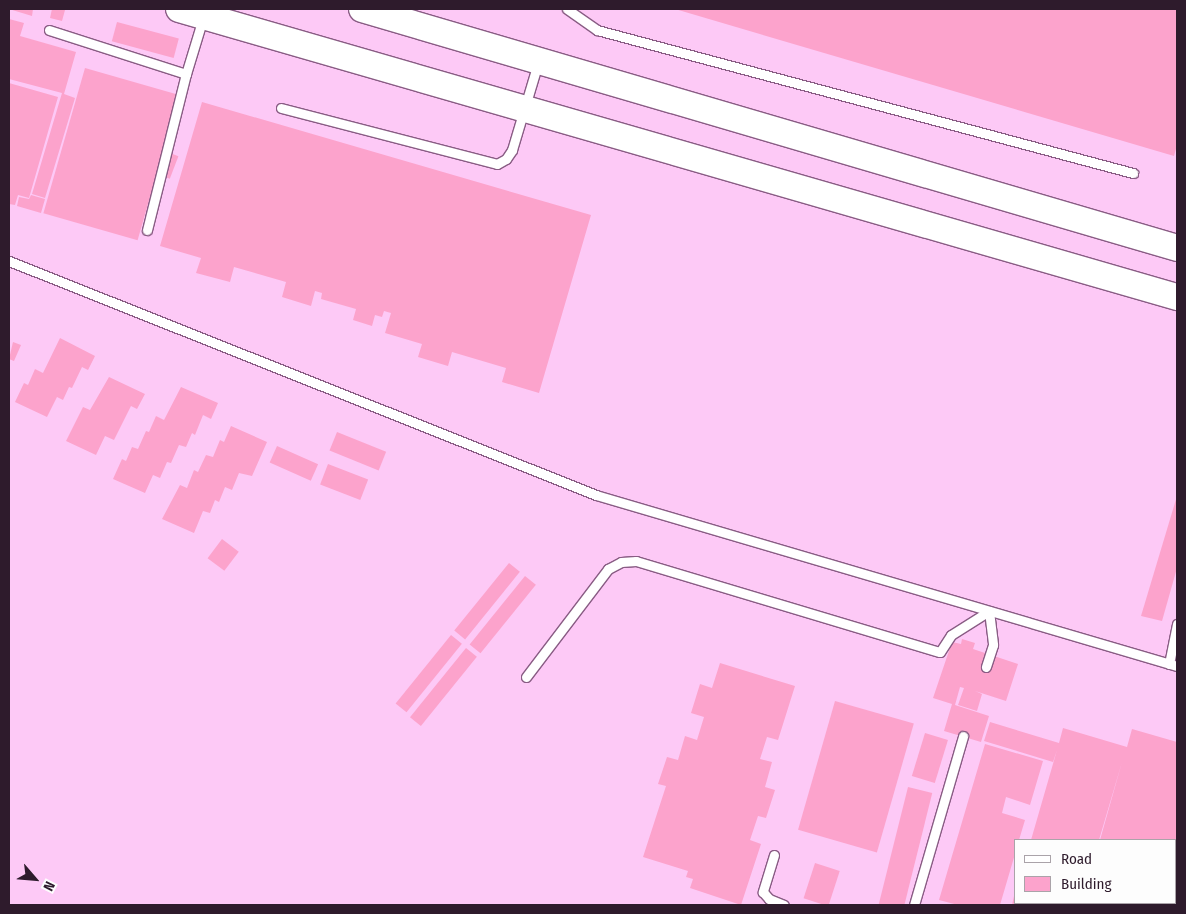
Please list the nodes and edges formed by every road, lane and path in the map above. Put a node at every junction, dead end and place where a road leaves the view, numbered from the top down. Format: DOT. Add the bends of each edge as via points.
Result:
graph roads {
  1 [pos="179,9"];
  2 [pos="362,9"];
  3 [pos="567,9"];
  4 [pos="204,16"];
  5 [pos="50,30"];
  6 [pos="539,60"];
  7 [pos="186,74"];
  8 [pos="281,108"];
  9 [pos="523,108"];
  10 [pos="1133,173"];
  11 [pos="147,230"];
  12 [pos="1177,248"];
  13 [pos="9,261"];
  14 [pos="1177,298"];
  15 [pos="989,611"];
  16 [pos="1177,624"];
  17 [pos="1173,665"];
  18 [pos="986,667"];
  19 [pos="526,677"];
  20 [pos="963,736"];
  21 [pos="774,855"];
  22 [pos="784,905"];
  23 [pos="914,905"];
  1 -- 4 [label="street"];
  2 -- 6 [label="street"];
  3 -- 10 [label="lane" via="597,30"];
  4 -- 7 [label="lane"];
  4 -- 9 [label="street"];
  5 -- 7 [label="lane"];
  6 -- 9 [label="lane"];
  6 -- 12 [label="street"];
  7 -- 11 [label="lane"];
  8 -- 9 [label="lane" via="497,164 506,160 512,150"];
  9 -- 14 [label="street"];
  13 -- 15 [label="lane" via="596,495"];
  15 -- 17 [label="lane"];
  15 -- 18 [label="lane" via="993,645"];
  15 -- 19 [label="lane" via="951,635 940,652 636,561 621,562 608,569"];
  16 -- 17 [label="lane"];
  20 -- 23 [label="lane"];
  21 -- 22 [label="lane" via="763,892 768,899"];
}
